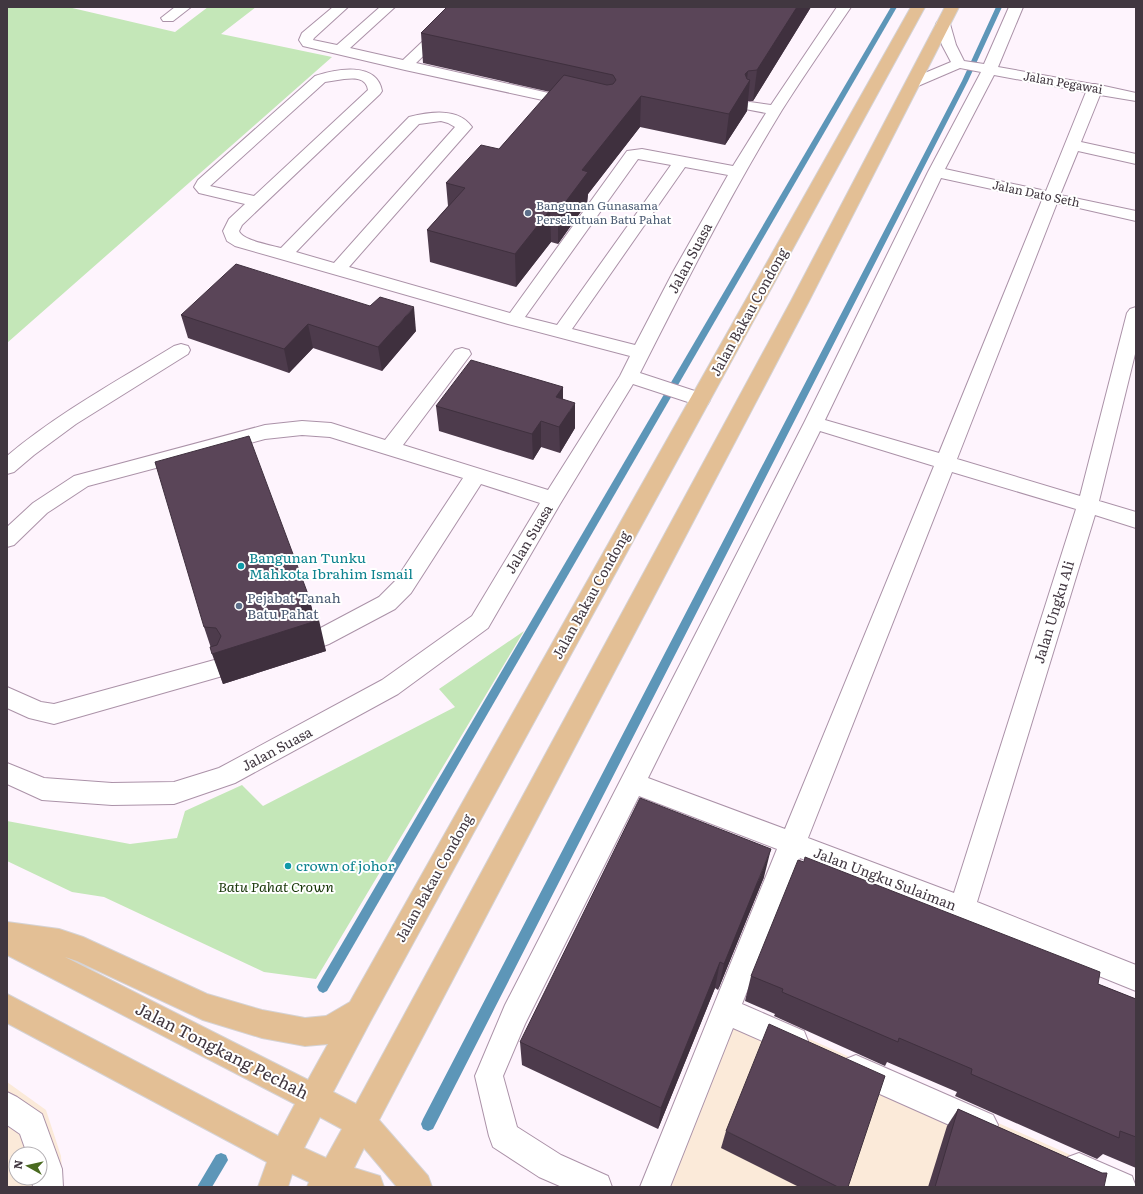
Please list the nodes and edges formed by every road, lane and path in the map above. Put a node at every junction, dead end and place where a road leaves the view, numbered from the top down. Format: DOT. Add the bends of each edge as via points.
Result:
graph roads {
  1 [pos="184,7"];
  2 [pos="341,7"];
  3 [pos="388,7"];
  4 [pos="468,7"];
  5 [pos="844,7"];
  6 [pos="918,7"];
  7 [pos="952,7"];
  8 [pos="1016,7"];
  9 [pos="168,18"];
  10 [pos="943,24"];
  11 [pos="339,51"];
  12 [pos="962,65"];
  13 [pos="405,66"];
  14 [pos="986,69"];
  15 [pos="914,83"];
  16 [pos="1094,88"];
  17 [pos="1136,97"];
  18 [pos="750,106"];
  19 [pos="592,107"];
  20 [pos="775,110"];
  21 [pos="1072,145"];
  22 [pos="1136,159"];
  23 [pos="681,162"];
  24 [pos="738,172"];
  25 [pos="936,172"];
  26 [pos="1051,197"];
  27 [pos="257,202"];
  28 [pos="1136,216"];
  29 [pos="285,254"];
  30 [pos="338,269"];
  31 [pos="1136,313"];
  32 [pos="514,320"];
  33 [pos="561,332"];
  34 [pos="181,350"];
  35 [pos="642,353"];
  36 [pos="462,354"];
  37 [pos="629,376"];
  38 [pos="700,400"];
  39 [pos="814,423"];
  40 [pos="390,448"];
  41 [pos="946,463"];
  42 [pos="7,467"];
  43 [pos="476,475"];
  44 [pos="553,498"];
  45 [pos="1088,505"];
  46 [pos="1136,520"];
  47 [pos="7,539"];
  48 [pos="321,638"];
  49 [pos="218,668"];
  50 [pos="7,697"];
  51 [pos="7,773"];
  52 [pos="633,783"];
  53 [pos="793,843"];
  54 [pos="962,908"];
  55 [pos="7,935"];
  56 [pos="7,941"];
  57 [pos="1136,978"];
  58 [pos="7,1008"];
  59 [pos="725,1010"];
  60 [pos="360,1012"];
  61 [pos="315,1098"];
  62 [pos="7,1106"];
  63 [pos="362,1124"];
  64 [pos="1005,1135"];
  65 [pos="284,1155"];
  66 [pos="1056,1158"];
  67 [pos="327,1182"];
  68 [pos="1111,1185"];
  69 [pos="48,1187"];
  70 [pos="273,1187"];
  71 [pos="369,1187"];
  72 [pos="417,1187"];
  73 [pos="597,1187"];
  74 [pos="655,1187"];
  1 -- 9 [label="street"];
  2 -- 11 [label="street" via="307,36 306,40 313,45"];
  3 -- 11 [label="street"];
  4 -- 13 [label="street"];
  5 -- 20 [label="street, Jalan Suasa"];
  6 -- 38 [label="main road, Jalan Bakau Condong"];
  7 -- 10 [label="main road"];
  8 -- 14 [label="street"];
  10 -- 12 [label="street" via="951,52"];
  10 -- 15 [label="main road"];
  11 -- 13 [label="street"];
  12 -- 14 [label="street, Jalan Pegawai"];
  12 -- 15 [label="street" via="941,70"];
  13 -- 19 [label="street"];
  14 -- 16 [label="street, Jalan Pegawai"];
  14 -- 25 [label="street"];
  15 -- 63 [label="main road"];
  16 -- 17 [label="street, Jalan Pegawai"];
  16 -- 21 [label="street"];
  18 -- 20 [label="street"];
  20 -- 24 [label="street, Jalan Suasa"];
  21 -- 22 [label="street"];
  21 -- 26 [label="street"];
  23 -- 24 [label="street"];
  23 -- 32 [label="street" via="633,154"];
  23 -- 33 [label="street"];
  24 -- 35 [label="street, Jalan Suasa" via="682,272"];
  25 -- 26 [label="street, Jalan Dato Seth"];
  25 -- 39 [label="street"];
  26 -- 28 [label="street, Jalan Dato Seth"];
  26 -- 41 [label="street"];
  27 -- 27 [label="street" via="375,91 372,81 354,74 336,74 320,79 202,187 205,190"];
  27 -- 29 [label="street" via="236,223 231,231 233,237 241,242"];
  29 -- 30 [label="street"];
  29 -- 30 [label="street" via="414,120 433,116 458,121 464,127"];
  30 -- 32 [label="street"];
  31 -- 45 [label="street, Jalan Ungku Ali"];
  32 -- 33 [label="street"];
  33 -- 35 [label="street"];
  34 -- 42 [label="street" via="57,427"];
  35 -- 37 [label="street, Jalan Suasa"];
  36 -- 40 [label="street"];
  37 -- 38 [label="street"];
  37 -- 44 [label="street, Jalan Suasa"];
  38 -- 60 [label="main road, Jalan Bakau Condong"];
  39 -- 41 [label="street"];
  39 -- 52 [label="street"];
  40 -- 43 [label="street"];
  40 -- 47 [label="street" via="331,430 302,428 265,432 81,481 40,508"];
  41 -- 45 [label="street"];
  41 -- 53 [label="street"];
  43 -- 44 [label="street"];
  43 -- 48 [label="street" via="403,587 387,603"];
  44 -- 51 [label="street, Jalan Suasa" via="480,622 390,687 226,776 174,793 112,794 42,789"];
  45 -- 46 [label="street"];
  45 -- 54 [label="street, Jalan Ungku Ali"];
  49 -- 50 [label="street" via="54,714 37,711"];
  52 -- 53 [label="street, Jalan Ungku Sulaiman"];
  52 -- 73 [label="street" via="515,1015 489,1076 504,1136 550,1166"];
  53 -- 54 [label="street, Jalan Ungku Sulaiman"];
  53 -- 59 [label="street"];
  54 -- 57 [label="street, Jalan Ungku Sulaiman"];
  55 -- 60 [label="main road" via="59,942 83,950 203,1006 262,1024 305,1032 329,1030"];
  56 -- 61 [label="main road, Jalan Tongkang Pechah"];
  58 -- 65 [label="main road"];
  59 -- 64 [label="street"];
  59 -- 74 [label="street"];
  60 -- 61 [label="main road, Jalan Bakau Condong"];
  61 -- 63 [label="main road, Jalan Tongkang Pechah"];
  61 -- 65 [label="main road, Jalan Bakau Condong"];
  62 -- 69 [label="street" via="32,1124 47,1169"];
  63 -- 67 [label="main road"];
  63 -- 72 [label="main road, Jalan Tongkang Pechah"];
  65 -- 67 [label="main road"];
  65 -- 70 [label="main road, Jalan Bakau Condong"];
  66 -- 68 [label="street"];
  67 -- 71 [label="main road"];
}
